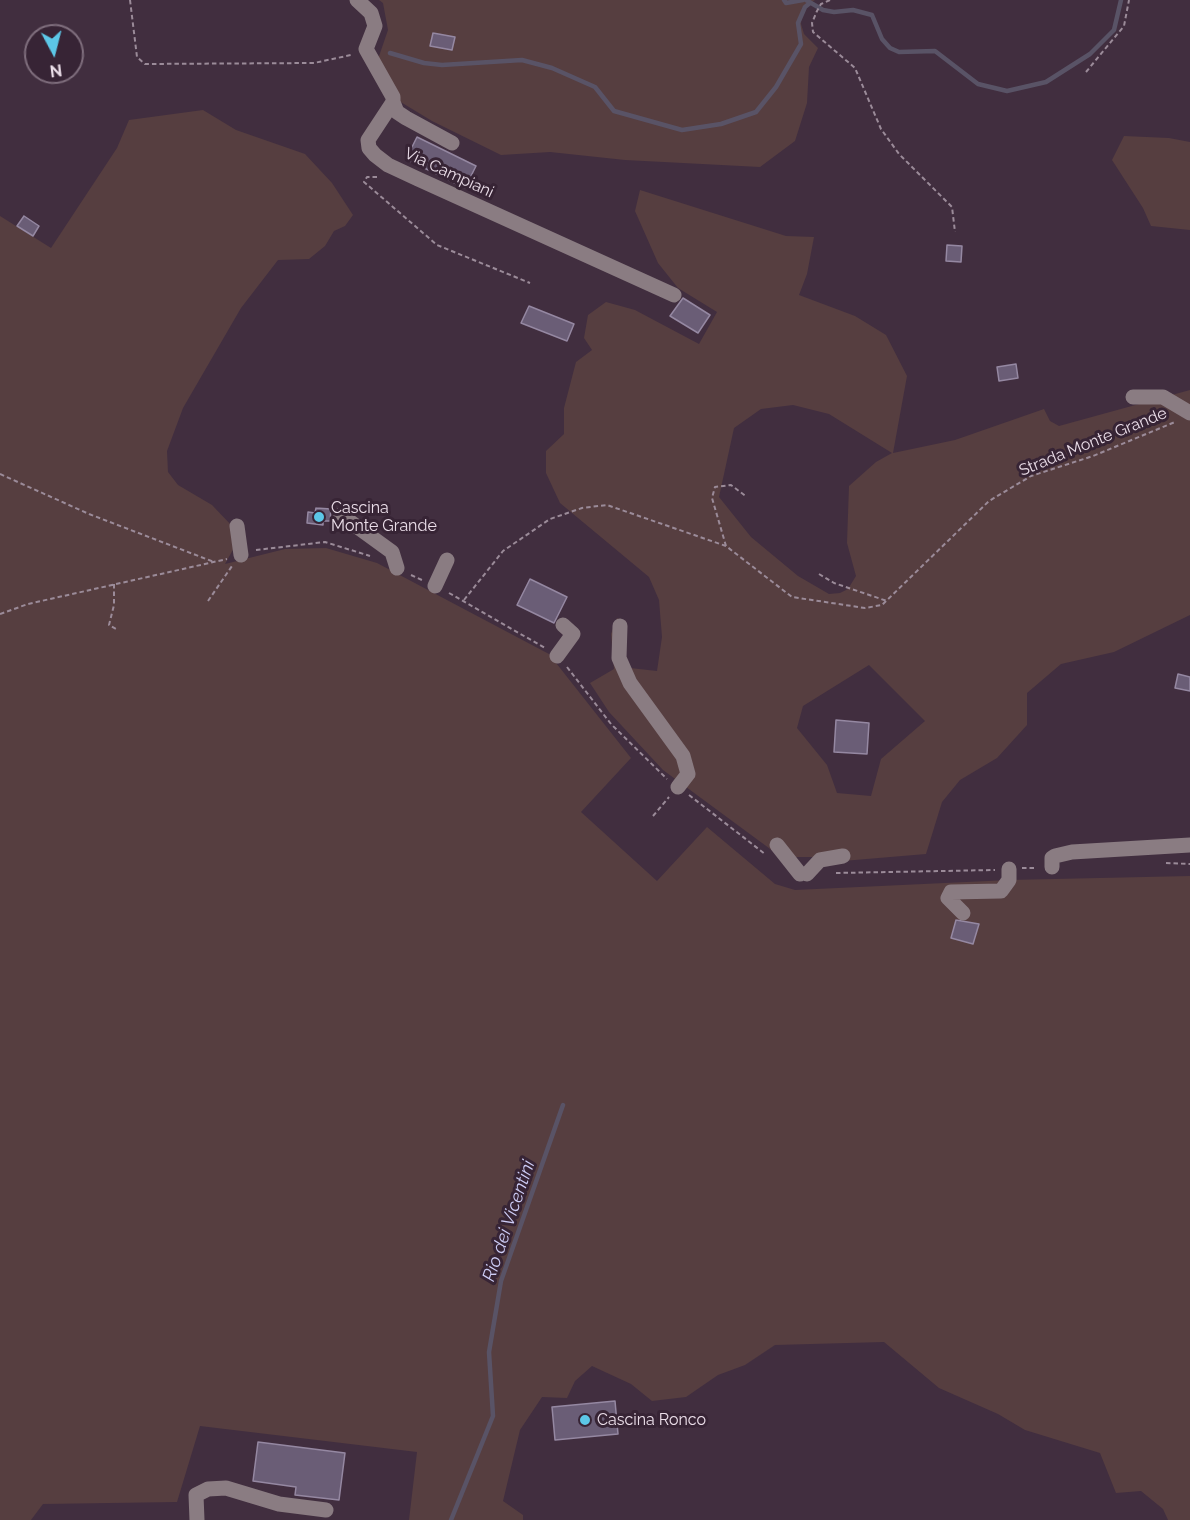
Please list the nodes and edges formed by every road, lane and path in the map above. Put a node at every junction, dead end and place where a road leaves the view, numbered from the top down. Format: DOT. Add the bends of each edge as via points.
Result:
graph roads {
  1 [pos="130,0"];
  2 [pos="357,0"];
  3 [pos="830,0"];
  4 [pos="1129,0"];
  5 [pos="366,49"];
  6 [pos="1086,72"];
  7 [pos="393,102"];
  8 [pos="452,143"];
  9 [pos="377,192"];
  10 [pos="956,232"];
  11 [pos="530,283"];
  12 [pos="674,295"];
  13 [pos="1133,397"];
  14 [pos="1185,417"];
  15 [pos="0,474"];
  16 [pos="747,497"];
  17 [pos="341,515"];
  18 [pos="237,526"];
  19 [pos="726,546"];
  20 [pos="241,555"];
  21 [pos="447,560"];
  22 [pos="214,562"];
  23 [pos="397,568"];
  24 [pos="819,574"];
  25 [pos="114,584"];
  26 [pos="435,586"];
  27 [pos="464,600"];
  28 [pos="208,601"];
  29 [pos="886,601"];
  30 [pos="0,614"];
  31 [pos="563,625"];
  32 [pos="620,626"];
  33 [pos="116,629"];
  34 [pos="557,656"];
  35 [pos="678,787"];
  36 [pos="653,816"];
  37 [pos="1190,845"];
  38 [pos="772,850"];
  39 [pos="843,856"];
  40 [pos="1156,863"];
  41 [pos="1190,864"];
  42 [pos="1052,867"];
  43 [pos="1009,869"];
  44 [pos="803,874"];
  45 [pos="963,913"];
  46 [pos="326,1510"];
  47 [pos="197,1520"];
  1 -- 5 [label="path" via="137,57 145,64 314,63"];
  2 -- 5 [label="street" via="370,13 375,26"];
  3 -- 10 [label="path" via="817,11 813,32 855,68 881,129 899,154 952,207"];
  4 -- 6 [label="path" via="1124,26"];
  5 -- 7 [label="street"];
  7 -- 8 [label="street" via="397,112"];
  7 -- 12 [label="street, Via Campiani" via="368,140 369,148 388,165"];
  9 -- 11 [label="path" via="437,245"];
  13 -- 14 [label="street" via="1163,397"];
  14 -- 29 [label="path, Strada Monte Grande" via="1093,456 1031,476 989,501"];
  15 -- 22 [label="path" via="88,514"];
  16 -- 19 [label="path" via="732,484 716,487 712,498"];
  17 -- 23 [label="street" via="392,552"];
  18 -- 20 [label="street"];
  19 -- 27 [label="path" via="607,505 582,508 550,519 503,551"];
  19 -- 29 [label="path" via="792,597 866,608"];
  20 -- 22 [label="path"];
  20 -- 23 [label="path" via="262,548 325,542 358,550"];
  20 -- 28 [label="path"];
  21 -- 26 [label="street"];
  22 -- 25 [label="path"];
  23 -- 26 [label="path"];
  24 -- 29 [label="path"];
  25 -- 30 [label="path"];
  25 -- 33 [label="path" via="109,625"];
  26 -- 27 [label="path"];
  27 -- 34 [label="path"];
  31 -- 34 [label="street" via="573,634"];
  32 -- 35 [label="street" via="619,658 630,683 683,756 688,774"];
  34 -- 35 [label="path" via="611,724"];
  35 -- 36 [label="path"];
  35 -- 38 [label="path"];
  37 -- 42 [label="street" via="1072,852 1052,858"];
  38 -- 44 [label="street"];
  39 -- 44 [label="street" via="820,860"];
  40 -- 41 [label="path"];
  42 -- 43 [label="path"];
  43 -- 44 [label="path"];
  43 -- 45 [label="street" via="1009,880 1000,891 951,892 948,898"];
  46 -- 47 [label="street" via="279,1504 226,1488 208,1489 196,1495"];
}
